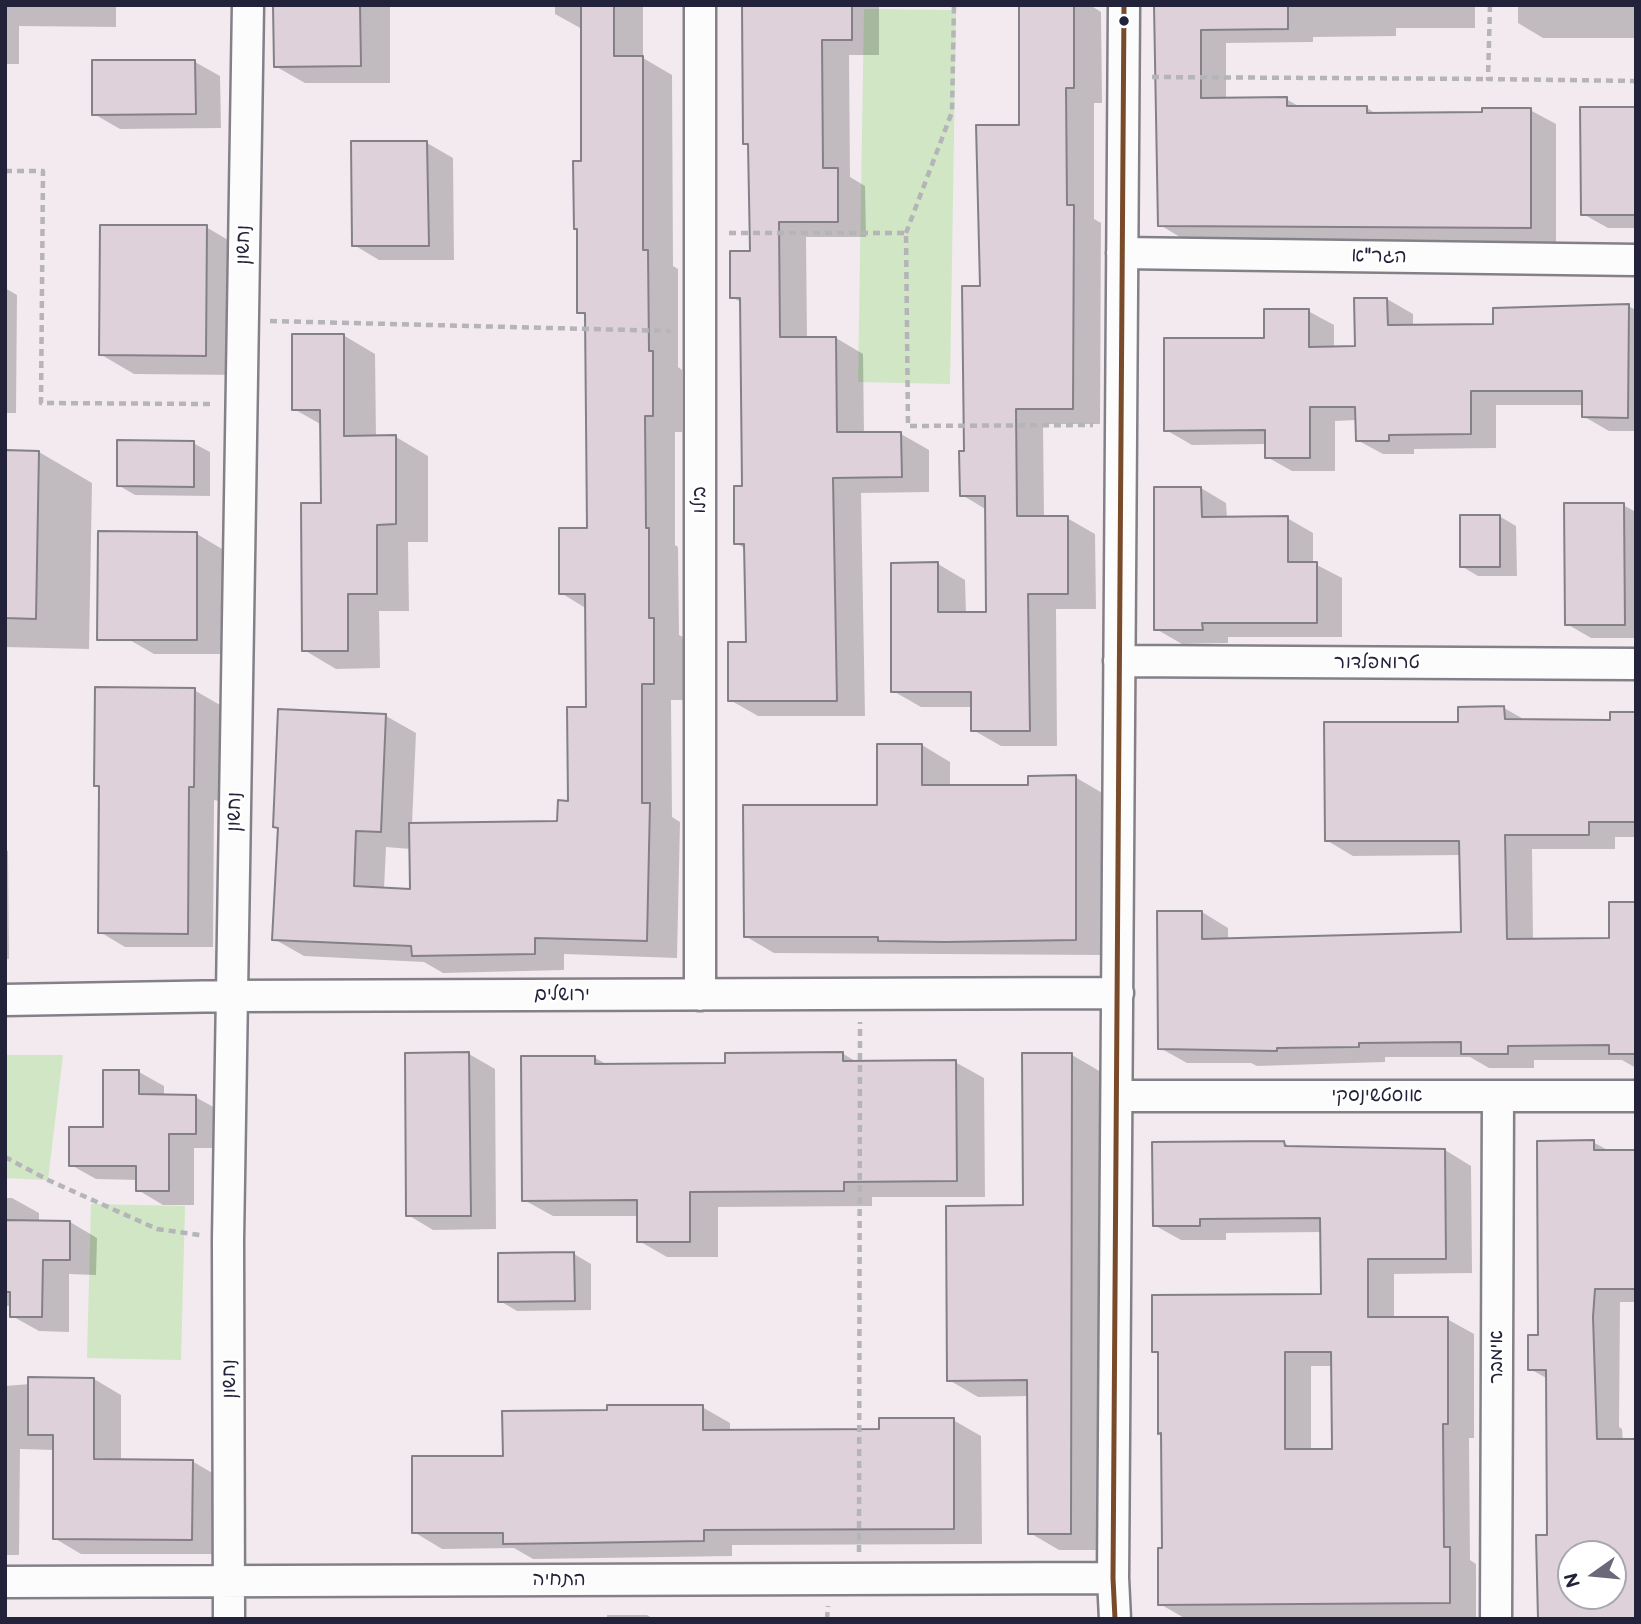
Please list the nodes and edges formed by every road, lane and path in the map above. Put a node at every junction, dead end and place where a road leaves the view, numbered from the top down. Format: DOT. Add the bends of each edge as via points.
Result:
graph roads {
  1 [pos="248,5"];
  2 [pos="700,5"];
  3 [pos="954,5"];
  4 [pos="1124,5"];
  5 [pos="1490,5"];
  6 [pos="1123,76"];
  7 [pos="1488,79"];
  8 [pos="1636,81"];
  9 [pos="5,171"];
  10 [pos="700,233"];
  11 [pos="906,233"];
  12 [pos="1122,253"];
  13 [pos="1636,260"];
  14 [pos="243,320"];
  15 [pos="700,331"];
  16 [pos="241,405"];
  17 [pos="1121,425"];
  18 [pos="1119,661"];
  19 [pos="1636,664"];
  20 [pos="1118,993"];
  21 [pos="860,994"];
  22 [pos="700,995"];
  23 [pos="232,996"];
  24 [pos="5,1000"];
  25 [pos="1118,1096"];
  26 [pos="1497,1096"];
  27 [pos="1636,1096"];
  28 [pos="5,1157"];
  29 [pos="228,1240"];
  30 [pos="232,1578"];
  31 [pos="1113,1578"];
  32 [pos="859,1581"];
  33 [pos="5,1582"];
  34 [pos="229,1619"];
  35 [pos="1115,1619"];
  36 [pos="1496,1619"];
  1 -- 14 [label="street, נחשון"];
  2 -- 10 [label="street, בילו"];
  3 -- 11 [label="path" via="952,112"];
  4 -- 6 [label="street"];
  5 -- 7 [label="path"];
  6 -- 7 [label="path"];
  6 -- 12 [label="street"];
  7 -- 8 [label="path"];
  9 -- 16 [label="path" via="43,171 41,403"];
  10 -- 11 [label="path"];
  10 -- 15 [label="street, בילו"];
  11 -- 17 [label="path" via="908,426"];
  12 -- 13 [label="street, הגר\"א"];
  12 -- 17 [label="street"];
  14 -- 15 [label="path"];
  14 -- 16 [label="street, נחשון"];
  15 -- 22 [label="street, בילו"];
  16 -- 23 [label="street, נחשון"];
  17 -- 18 [label="street"];
  18 -- 19 [label="street, טרומפלדור"];
  18 -- 20 [label="street"];
  20 -- 21 [label="street, ירושלים"];
  20 -- 25 [label="street"];
  21 -- 22 [label="street, ירושלים"];
  21 -- 32 [label="path"];
  22 -- 23 [label="street, ירושלים"];
  23 -- 24 [label="street, ירושלים"];
  23 -- 29 [label="street, נחשון"];
  25 -- 26 [label="street, אוסטשינסקי"];
  25 -- 31 [label="street"];
  26 -- 27 [label="street, אוסטשינסקי"];
  26 -- 36 [label="street, אימבר"];
  28 -- 29 [label="path" via="157,1228"];
  29 -- 30 [label="street, נחשון"];
  30 -- 32 [label="street, התחיה"];
  30 -- 33 [label="street, התחיה"];
  30 -- 34 [label="street, נחשון"];
  31 -- 32 [label="street, התחיה"];
  31 -- 35 [label="street"];
}
